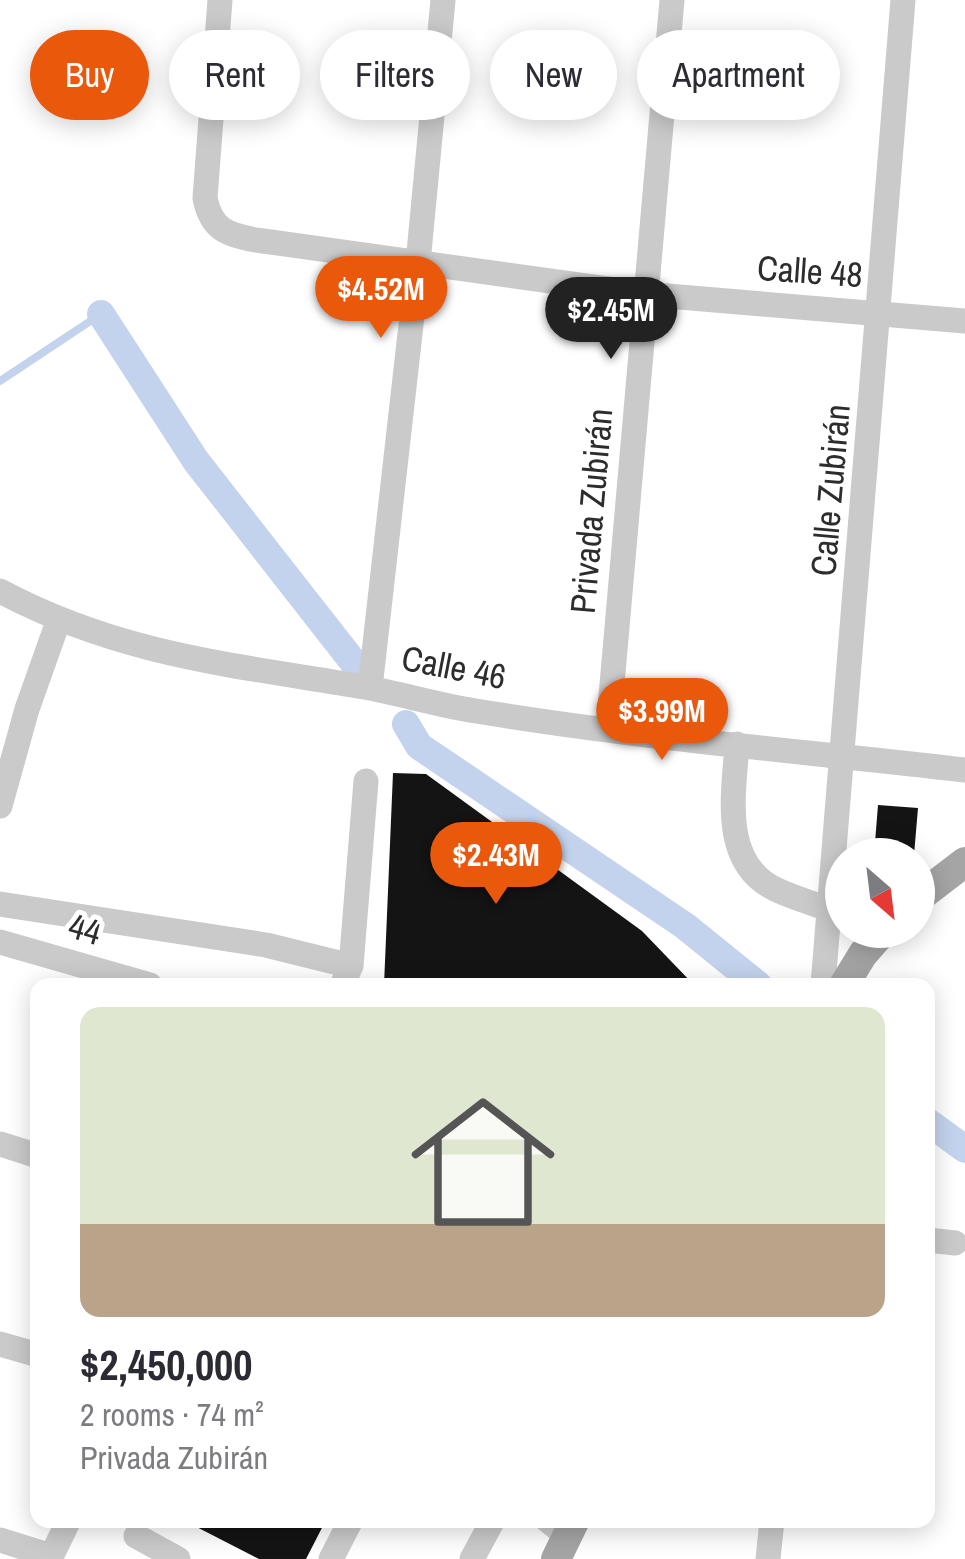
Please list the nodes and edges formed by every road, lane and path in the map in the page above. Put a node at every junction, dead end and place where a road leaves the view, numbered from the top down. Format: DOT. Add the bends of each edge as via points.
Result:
graph roads {
  1 [pos="220,0"];
  2 [pos="443,0"];
  3 [pos="672,0"];
  4 [pos="904,0"];
  5 [pos="418,263"];
  6 [pos="644,294"];
  7 [pos="880,312"];
  8 [pos="965,321"];
  9 [pos="0,591"];
  10 [pos="59,619"];
  11 [pos="370,688"];
  12 [pos="608,730"];
  13 [pos="737,744"];
  14 [pos="842,756"];
  15 [pos="965,770"];
  16 [pos="366,781"];
  17 [pos="0,806"];
  18 [pos="834,838"];
  19 [pos="965,862"];
  20 [pos="935,885"];
  21 [pos="0,904"];
  22 [pos="825,908"];
  23 [pos="0,942"];
  24 [pos="825,947"];
  25 [pos="868,948"];
  26 [pos="347,975"];
  27 [pos="126,978"];
  28 [pos="823,978"];
  29 [pos="848,978"];
  30 [pos="0,1144"];
  31 [pos="30,1153"];
  32 [pos="935,1241"];
  33 [pos="956,1243"];
  34 [pos="0,1344"];
  35 [pos="30,1352"];
  36 [pos="65,1528"];
  37 [pos="347,1528"];
  38 [pos="489,1528"];
  39 [pos="771,1528"];
  40 [pos="136,1536"];
  41 [pos="0,1540"];
  42 [pos="51,1558"];
  43 [pos="178,1559"];
  44 [pos="331,1559"];
  45 [pos="472,1559"];
  46 [pos="768,1559"];
  1 -- 5 [label="street, Calle 48" via="205,198 210,218 234,236"];
  2 -- 5 [label="street"];
  3 -- 6 [label="street, Privada Zubirán"];
  4 -- 7 [label="street, Calle Zubirán"];
  5 -- 6 [label="street, Calle 48"];
  5 -- 11 [label="street"];
  6 -- 7 [label="street, Calle 48"];
  6 -- 12 [label="street, Privada Zubirán"];
  7 -- 8 [label="street, Calle 48"];
  7 -- 14 [label="street, Calle Zubirán"];
  9 -- 10 [label="street, Calle 46"];
  10 -- 11 [label="street, Calle 46" via="163,653"];
  10 -- 17 [label="street"];
  11 -- 12 [label="street, Calle 46"];
  12 -- 13 [label="street, Calle 46"];
  13 -- 14 [label="street, Calle 46"];
  13 -- 22 [label="street" via="732,820 739,851 771,887"];
  14 -- 15 [label="street, Calle 46"];
  14 -- 18 [label="street, Calle Zubirán"];
  16 -- 26 [label="street"];
  19 -- 20 [label="main road"];
  21 -- 26 [label="street" via="266,946"];
  23 -- 27 [label="street, 44"];
  24 -- 28 [label="street, Calle Zubirán"];
  25 -- 29 [label="main road"];
  30 -- 31 [label="street"];
  32 -- 33 [label="street"];
  34 -- 35 [label="street"];
  36 -- 42 [label="street"];
  37 -- 44 [label="street"];
  38 -- 45 [label="street"];
  39 -- 46 [label="street"];
  40 -- 43 [label="street"];
  41 -- 42 [label="street"];
}
